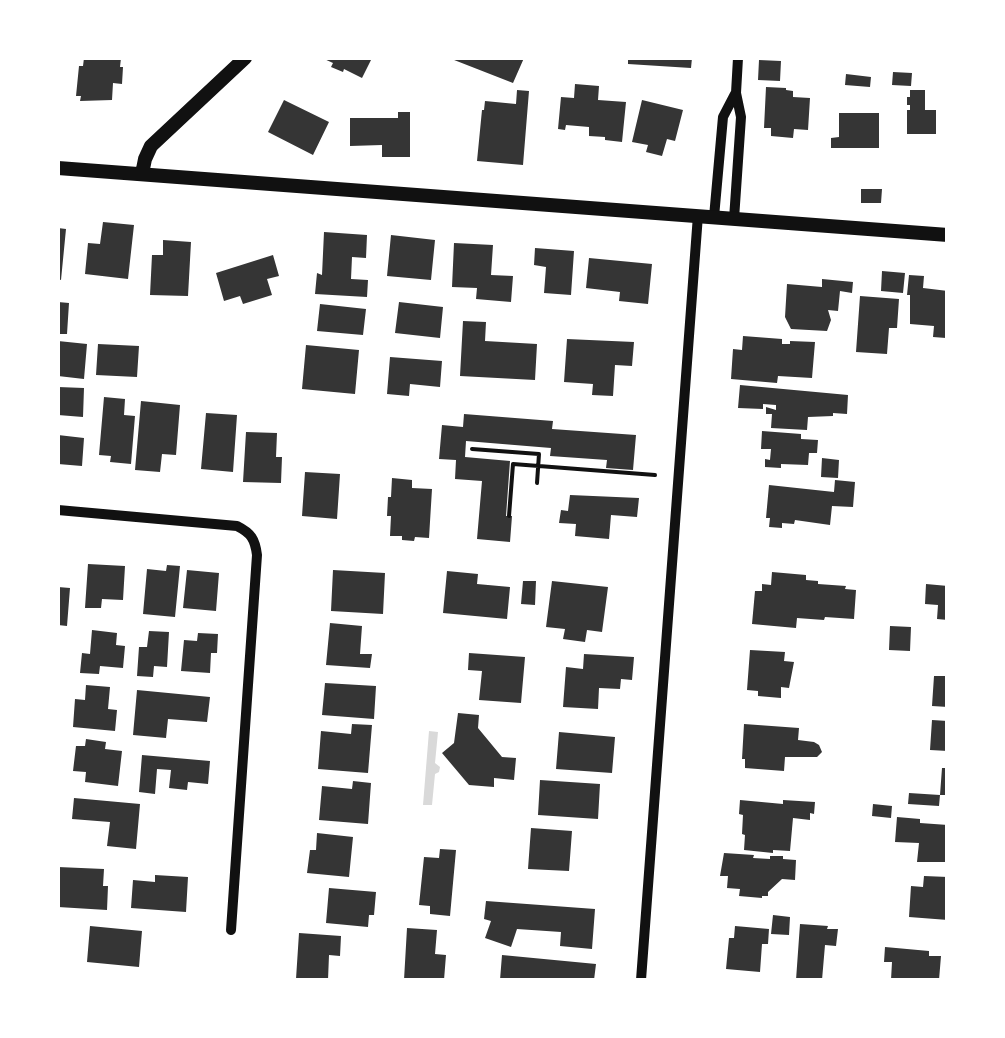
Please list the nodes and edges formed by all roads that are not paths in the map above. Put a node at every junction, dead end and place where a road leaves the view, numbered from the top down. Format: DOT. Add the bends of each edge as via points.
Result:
graph roads {
  1 [pos="245,58"];
  2 [pos="738,58"];
  3 [pos="736,93"];
  4 [pos="58,168"];
  5 [pos="142,174"];
  6 [pos="706,216"];
  7 [pos="734,219"];
  8 [pos="948,234"];
  9 [pos="58,510"];
  10 [pos="231,930"];
  11 [pos="641,980"];
  1 -- 5 [label="street" via="158,138"];
  2 -- 3 [label="street"];
  3 -- 6 [label="street" via="723,118"];
  3 -- 7 [label="street" via="742,117"];
  4 -- 5 [label="street"];
  5 -- 6 [label="street"];
  6 -- 7 [label="street"];
  6 -- 11 [label="street"];
  7 -- 8 [label="street"];
  9 -- 10 [label="street" via="237,526 256,542"];
}
